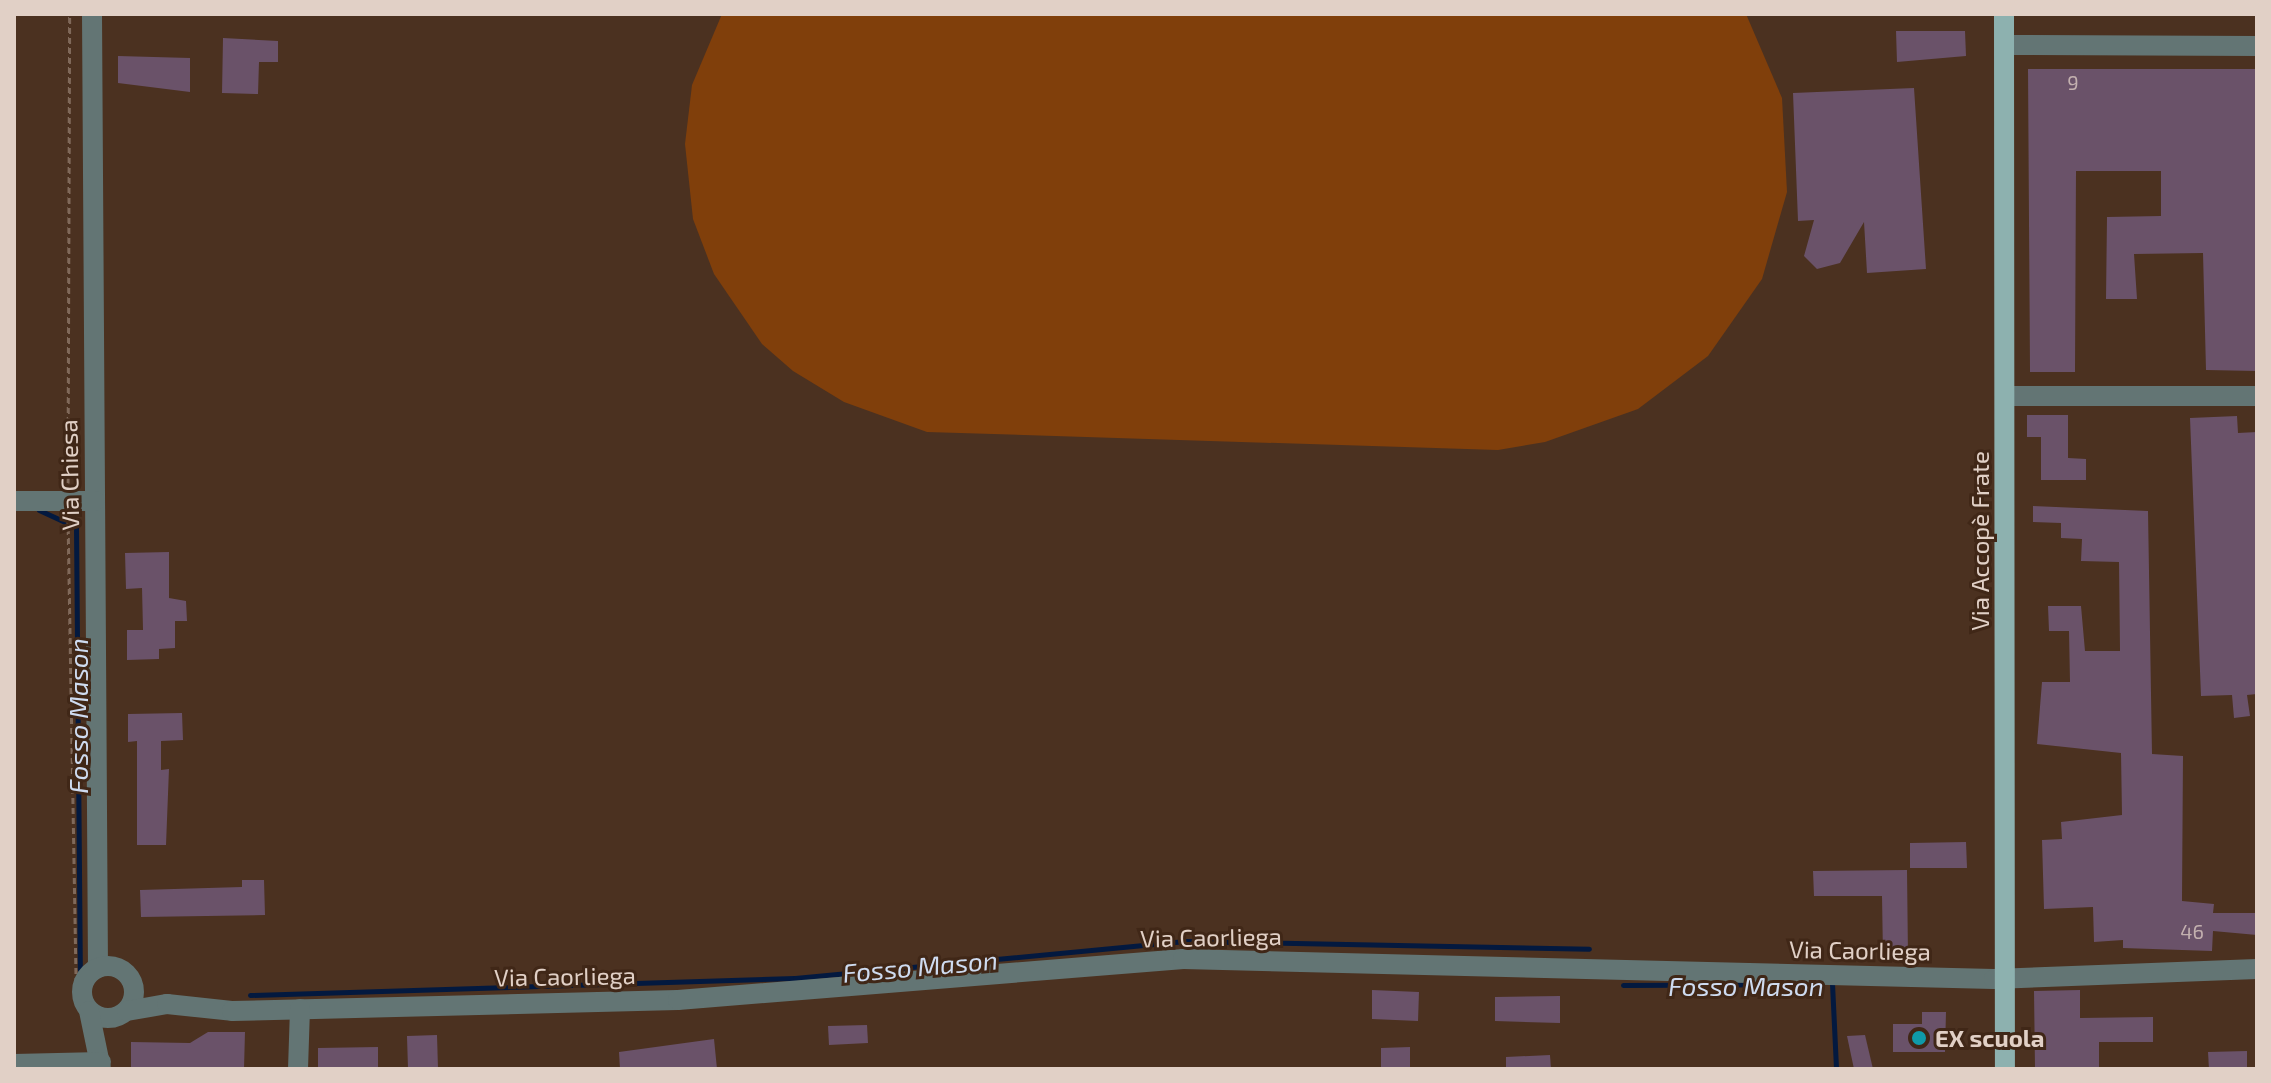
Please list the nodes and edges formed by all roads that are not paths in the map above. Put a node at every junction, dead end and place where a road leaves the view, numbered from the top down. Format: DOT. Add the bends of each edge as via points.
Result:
graph roads {
  1 [pos="92,14"];
  2 [pos="2004,14"];
  3 [pos="2005,45"];
  4 [pos="2257,46"];
  5 [pos="2007,396"];
  6 [pos="2257,396"];
  7 [pos="14,501"];
  8 [pos="95,501"];
  9 [pos="107,967"];
  10 [pos="2257,969"];
  11 [pos="2004,976"];
  12 [pos="134,986"];
  13 [pos="167,1004"];
  14 [pos="300,1009"];
  15 [pos="89,1011"];
  16 [pos="124,1014"];
  17 [pos="102,1059"];
  18 [pos="14,1064"];
  19 [pos="298,1069"];
  20 [pos="2005,1069"];
  1 -- 8 [label="street, Via Chiesa"];
  2 -- 3 [label="main road, Via Accopè Frate"];
  3 -- 4 [label="street"];
  3 -- 5 [label="main road, Via Accopè Frate"];
  5 -- 6 [label="street"];
  5 -- 11 [label="main road, Via Accopè Frate"];
  7 -- 8 [label="street"];
  8 -- 9 [label="street, Via Chiesa" via="102,935"];
  9 -- 12 [label="street, Via Caorliega"];
  9 -- 15 [label="street, Via Chiesa" via="82,988"];
  10 -- 11 [label="street, Via Caorliega"];
  11 -- 14 [label="street, Via Caorliega" via="1183,959 678,1000"];
  11 -- 20 [label="main road, Via Accopè Frate"];
  12 -- 13 [label="street, Via Caorliega"];
  12 -- 16 [label="street"];
  13 -- 14 [label="street, Via Caorliega"];
  13 -- 16 [label="street, Via Caorliega"];
  14 -- 19 [label="street"];
  15 -- 16 [label="street, Via Caorliega"];
  15 -- 17 [label="street"];
  16 -- 17 [label="street"];
  17 -- 18 [label="street"];
}
